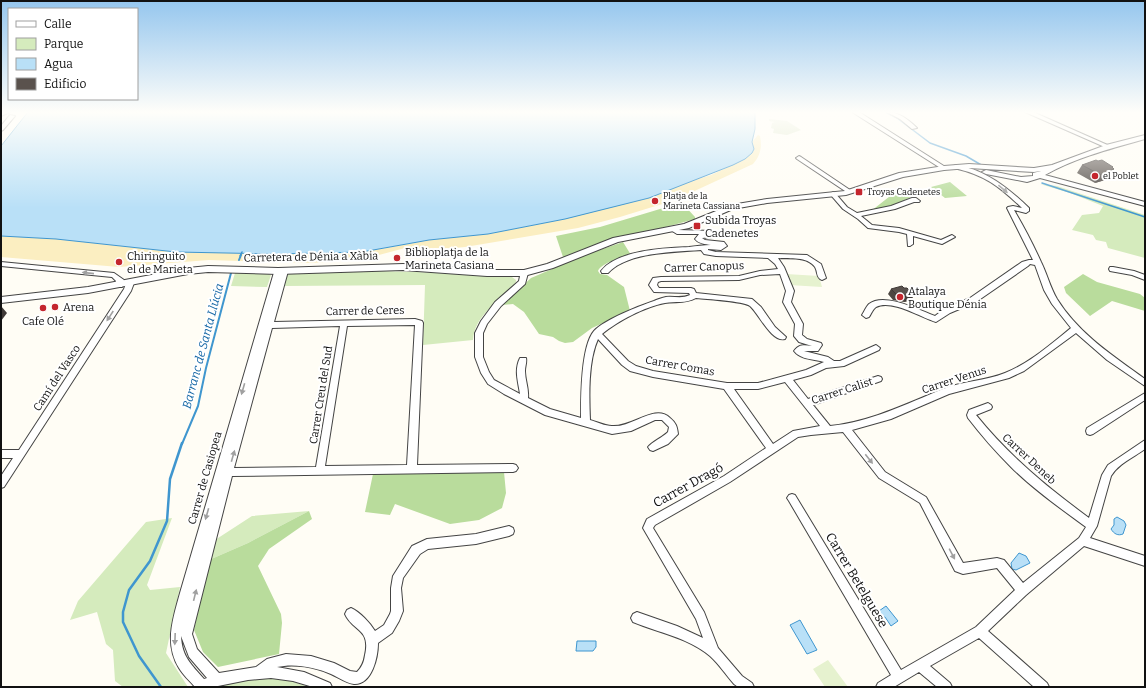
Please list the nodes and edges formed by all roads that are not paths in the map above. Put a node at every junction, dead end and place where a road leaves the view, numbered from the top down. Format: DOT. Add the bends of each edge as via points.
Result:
graph roads {
  1 [pos="906,144"];
  2 [pos="1103,144"];
  3 [pos="1120,144"];
  4 [pos="1110,147"];
  5 [pos="799,158"];
  6 [pos="957,167"];
  7 [pos="1053,167"];
  8 [pos="944,168"];
  9 [pos="1012,169"];
  10 [pos="1039,176"];
  11 [pos="1022,177"];
  12 [pos="1068,185"];
  13 [pos="850,192"];
  14 [pos="833,194"];
  15 [pos="917,201"];
  16 [pos="1145,204"];
  17 [pos="856,215"];
  18 [pos="672,229"];
  19 [pos="910,234"];
  20 [pos="952,237"];
  21 [pos="910,244"];
  22 [pos="703,248"];
  23 [pos="769,256"];
  24 [pos="1038,263"];
  25 [pos="1,264"];
  26 [pos="1113,269"];
  27 [pos="281,271"];
  28 [pos="605,271"];
  29 [pos="782,271"];
  30 [pos="524,273"];
  31 [pos="822,278"];
  32 [pos="1145,278"];
  33 [pos="130,283"];
  34 [pos="119,284"];
  35 [pos="694,295"];
  36 [pos="1,300"];
  37 [pos="866,314"];
  38 [pos="344,323"];
  39 [pos="266,325"];
  40 [pos="1076,329"];
  41 [pos="597,333"];
  42 [pos="782,337"];
  43 [pos="876,348"];
  44 [pos="523,360"];
  45 [pos="833,365"];
  46 [pos="788,378"];
  47 [pos="878,379"];
  48 [pos="1145,383"];
  49 [pos="727,386"];
  50 [pos="1145,396"];
  51 [pos="523,399"];
  52 [pos="807,403"];
  53 [pos="988,407"];
  54 [pos="586,422"];
  55 [pos="845,428"];
  56 [pos="827,429"];
  57 [pos="1090,431"];
  58 [pos="1145,444"];
  59 [pos="653,447"];
  60 [pos="772,449"];
  61 [pos="1,454"];
  62 [pos="21,454"];
  63 [pos="412,468"];
  64 [pos="513,468"];
  65 [pos="320,470"];
  66 [pos="224,472"];
  67 [pos="1,484"];
  68 [pos="792,498"];
  69 [pos="1092,526"];
  70 [pos="508,531"];
  71 [pos="1083,541"];
  72 [pos="1145,561"];
  73 [pos="1022,591"];
  74 [pos="351,614"];
  75 [pos="637,618"];
  76 [pos="980,631"];
  77 [pos="372,640"];
  78 [pos="714,652"];
  79 [pos="920,665"];
  80 [pos="258,673"];
  81 [pos="898,676"];
  82 [pos="216,679"];
  83 [pos="201,686"];
  84 [pos="326,687"];
  85 [pos="748,687"];
  86 [pos="882,687"];
  87 [pos="946,687"];
  88 [pos="1043,687"];
  1 -- 8 [label="street"];
  2 -- 4 [label="street"];
  3 -- 4 [label="street"];
  4 -- 7 [label="street"];
  5 -- 13 [label="street"];
  6 -- 8 [label="street, Carretera de Dénia a Xàbia"];
  6 -- 9 [label="street, Carretera de Dénia a Xàbia"];
  6 -- 11 [label="street, Carretera de Dénia a Xàbia"];
  6 -- 24 [label="street, one-way" via="990,178 1027,209 1026,211 1010,208"];
  7 -- 9 [label="street" via="1036,170"];
  7 -- 10 [label="street"];
  8 -- 13 [label="street, Carretera de Dénia a Xàbia" via="902,175"];
  9 -- 11 [label="street"];
  10 -- 11 [label="street, Carretera de Dénia a Xàbia"];
  10 -- 12 [label="street, Carretera de Dénia a Xàbia"];
  11 -- 12 [label="street, Carretera de Dénia a Xàbia"];
  12 -- 16 [label="street, Carretera de Dénia a Xàbia"];
  13 -- 14 [label="street, Carretera de Dénia a Xàbia"];
  14 -- 17 [label="street" via="845,208"];
  14 -- 18 [label="street, Carretera de Dénia a Xàbia" via="731,207 697,222"];
  15 -- 17 [label="street" via="914,199 893,208"];
  17 -- 19 [label="street" via="870,227 899,230"];
  18 -- 22 [label="street" via="678,232 709,231 712,234 700,236 698,240 721,243 724,246"];
  18 -- 30 [label="street, Carretera de Dénia a Xàbia" via="611,242 550,266"];
  19 -- 20 [label="street" via="942,242"];
  19 -- 21 [label="street"];
  22 -- 23 [label="street" via="706,252 716,254"];
  22 -- 28 [label="street" via="634,257 611,265"];
  23 -- 29 [label="street" via="775,259"];
  23 -- 31 [label="street" via="807,257 818,266"];
  24 -- 37 [label="street" via="1025,264 973,300 947,311 936,319 888,302 872,306"];
  24 -- 40 [label="street" via="1051,296"];
  34 -- 25 [label="street, one-way" via="120,280 114,275"];
  26 -- 32 [label="street"];
  27 -- 30 [label="street, Carretera de Dénia a Xàbia" via="402,267"];
  27 -- 33 [label="street, Carretera de Dénia a Xàbia" via="202,269"];
  27 -- 39 [label="street, Carrer de Casiopea"];
  29 -- 35 [label="street, Carrer Canopus" via="739,278 662,279 656,280 653,284 657,290 690,290"];
  29 -- 45 [label="street" via="790,291 787,305 799,324 798,336 804,341 818,345 815,349 801,348 798,351 827,360"];
  30 -- 51 [label="street" via="522,282 489,316 481,329 478,342 479,357 488,379"];
  33 -- 34 [label="street, Carretera de Dénia a Xàbia"];
  33 -- 62 [label="street, Camí del Vasco, one-way"];
  34 -- 36 [label="street, Carretera de Dénia a Xàbia"];
  35 -- 41 [label="street, Carrer Canopus" via="689,299 669,300 648,306"];
  35 -- 42 [label="street, Carrer Canopus" via="749,301 772,331"];
  38 -- 39 [label="street, Carrer de Ceres"];
  38 -- 63 [label="street, Carrer de Ceres" via="419,323"];
  38 -- 65 [label="street, Carrer Creu del Sud"];
  39 -- 66 [label="street, Carrer de Casiopea"];
  40 -- 48 [label="street"];
  40 -- 55 [label="street, Carrer Venus" via="1021,369 1006,376 947,392 888,416"];
  41 -- 49 [label="street, Carrer Comas" via="633,368 653,374"];
  41 -- 54 [label="street" via="592,342 589,363"];
  43 -- 45 [label="street" via="841,364"];
  44 -- 51 [label="street" via="520,371 525,394"];
  45 -- 46 [label="street" via="825,365"];
  46 -- 49 [label="street, Carrer Comas" via="758,386"];
  46 -- 52 [label="street, Carrer Calist"];
  47 -- 52 [label="street, Carrer Calist"];
  49 -- 60 [label="street, Carrer Comas"];
  50 -- 57 [label="street"];
  51 -- 54 [label="street" via="553,413"];
  52 -- 56 [label="street, Carrer Calist"];
  53 -- 69 [label="street, Carrer Deneb" via="972,415 989,438 1028,477"];
  54 -- 59 [label="street" via="616,430 631,427 649,417 664,417 673,426 673,434"];
  55 -- 56 [label="street, Carrer Venus"];
  55 -- 73 [label="street, one-way" via="882,475 923,500 959,567 964,569 1000,564"];
  56 -- 60 [label="street, Carrer Dragó" via="796,434"];
  58 -- 69 [label="street" via="1111,468"];
  60 -- 78 [label="street, Carrer Dragó" via="728,479 649,524 651,533 700,616"];
  61 -- 62 [label="street"];
  62 -- 67 [label="street, Camí del Vasco"];
  63 -- 64 [label="street"];
  63 -- 65 [label="street"];
  65 -- 66 [label="street"];
  82 -- 66 [label="street, Carrer de Casiopea, one-way" via="193,653 186,634"];
  66 -- 83 [label="street, Carrer de Casiopea, one-way" via="185,593 174,640 181,662"];
  68 -- 81 [label="street, Carrer Betelguese"];
  69 -- 71 [label="street"];
  70 -- 77 [label="street" via="476,539 427,544 416,550 398,576 395,617 388,629"];
  71 -- 72 [label="street"];
  71 -- 73 [label="street"];
  73 -- 76 [label="street"];
  74 -- 77 [label="street" via="370,634"];
  75 -- 78 [label="street" via="670,627"];
  76 -- 79 [label="street"];
  76 -- 88 [label="street"];
  77 -- 80 [label="street" via="368,668 354,678 302,660 269,664"];
  78 -- 85 [label="street, Carrer Dragó" via="738,680"];
  79 -- 81 [label="street"];
  79 -- 87 [label="street"];
  80 -- 82 [label="street"];
  80 -- 84 [label="street" via="282,672 297,675"];
  81 -- 86 [label="street"];
  82 -- 83 [label="street"];
}
